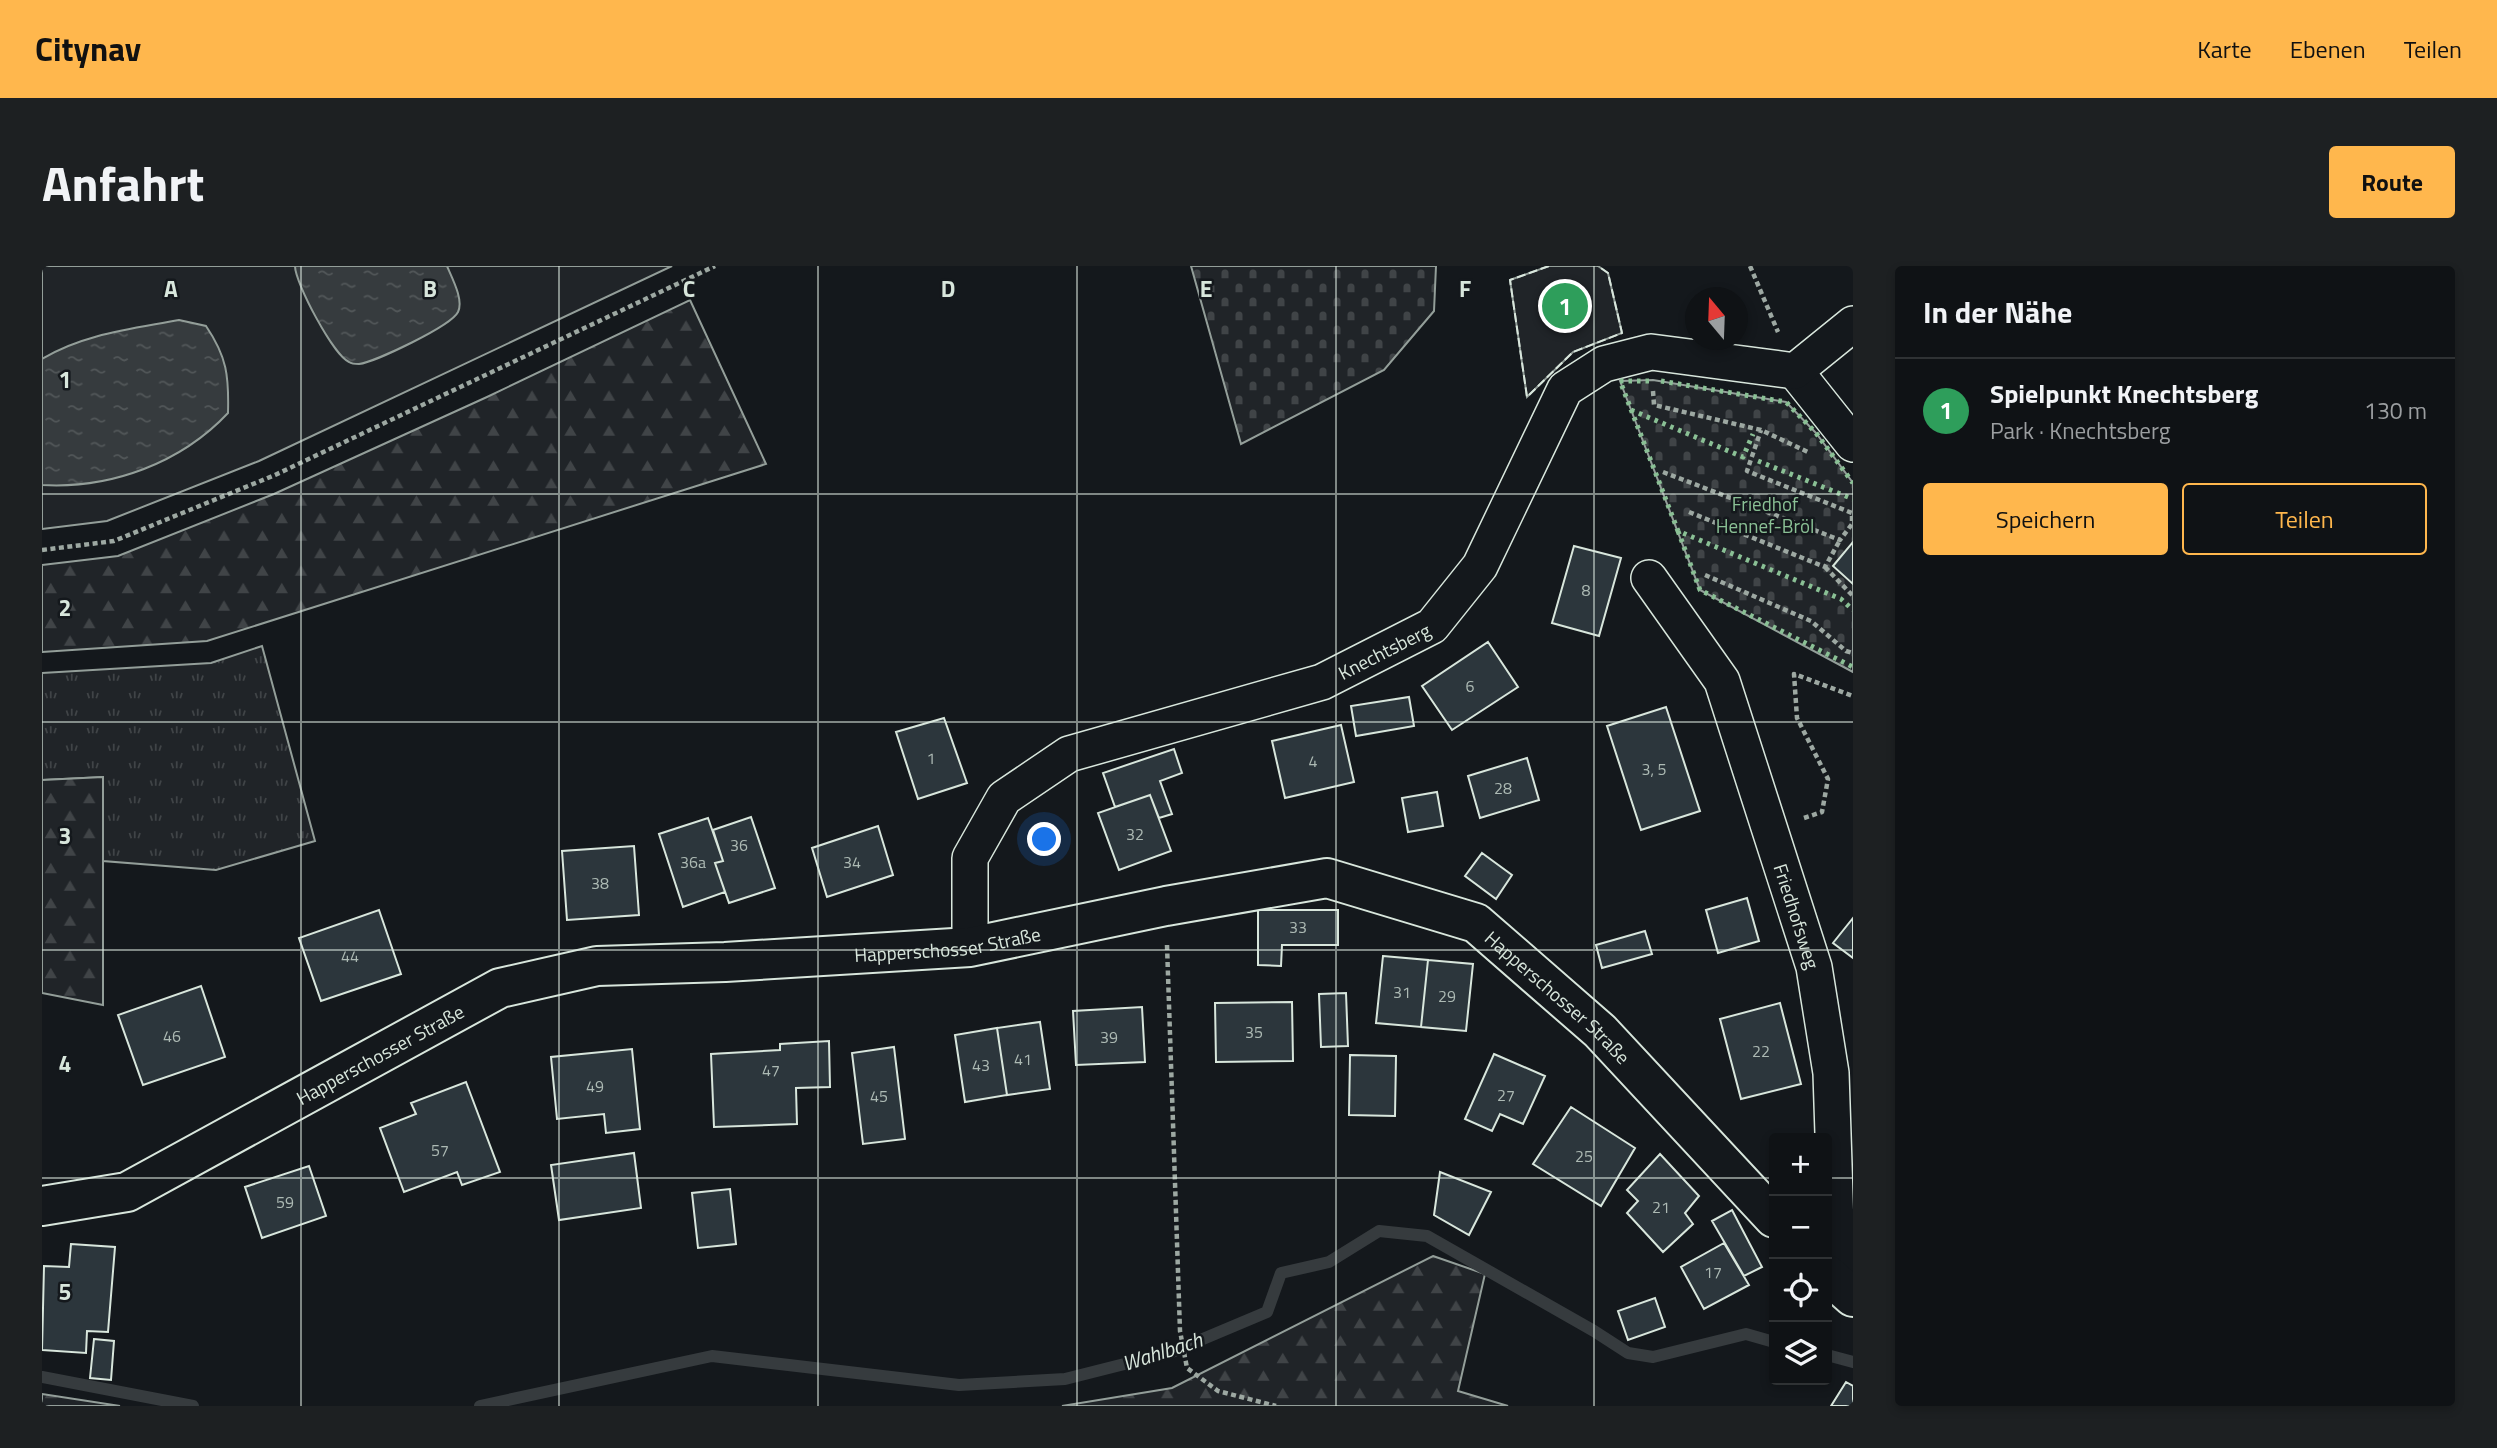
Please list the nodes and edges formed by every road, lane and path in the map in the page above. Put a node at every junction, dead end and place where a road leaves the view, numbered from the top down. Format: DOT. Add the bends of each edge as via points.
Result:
graph roads {
  1 [pos="715,266"];
  2 [pos="1750,266"];
  3 [pos="1853,324"];
  4 [pos="1651,352"];
  5 [pos="1795,371"];
  6 [pos="1761,430"];
  7 [pos="1853,444"];
  8 [pos="1810,453"];
  9 [pos="1663,472"];
  10 [pos="1689,512"];
  11 [pos="1840,540"];
  12 [pos="42,550"];
  13 [pos="1825,567"];
  14 [pos="1704,575"];
  15 [pos="1649,578"];
  16 [pos="1853,596"];
  17 [pos="1853,653"];
  18 [pos="1853,696"];
  19 [pos="1770,830"];
  20 [pos="1166,906"];
  21 [pos="970,947"];
  22 [pos="42,1206"];
  23 [pos="1769,1213"];
  24 [pos="1839,1286"];
  25 [pos="1276,1406"];
  1 -- 12 [label="path" via="275,475 114,541"];
  2 -- 5 [label="path"];
  3 -- 5 [label="street"];
  4 -- 5 [label="street, Knechtsberg"];
  4 -- 6 [label="path" via="1654,405"];
  4 -- 21 [label="street, Knechtsberg" via="1604,364 1565,388 1480,566 1432,626 1322,682 1069,754 1004,797 970,858"];
  5 -- 7 [label="street"];
  6 -- 8 [label="path"];
  6 -- 11 [label="path" via="1747,471 1852,513 1852,524"];
  9 -- 11 [label="path"];
  10 -- 13 [label="path"];
  11 -- 13 [label="path"];
  13 -- 16 [label="path"];
  14 -- 17 [label="path" via="1811,621"];
  15 -- 19 [label="street, Friedhofsweg" via="1722,681"];
  18 -- 19 [label="path" via="1794,674 1797,718 1828,779 1822,812"];
  19 -- 24 [label="street, Friedhofsweg" via="1814,967 1830,1073"];
  20 -- 21 [label="street, Happerschosser Straße"];
  20 -- 23 [label="street, Happerschosser Straße" via="1327,878 1476,923 1600,1031"];
  20 -- 25 [label="path" via="1180,1331 1188,1368 1218,1391"];
  21 -- 22 [label="street, Happerschosser Straße" via="597,966 500,988 127,1192"];
}
